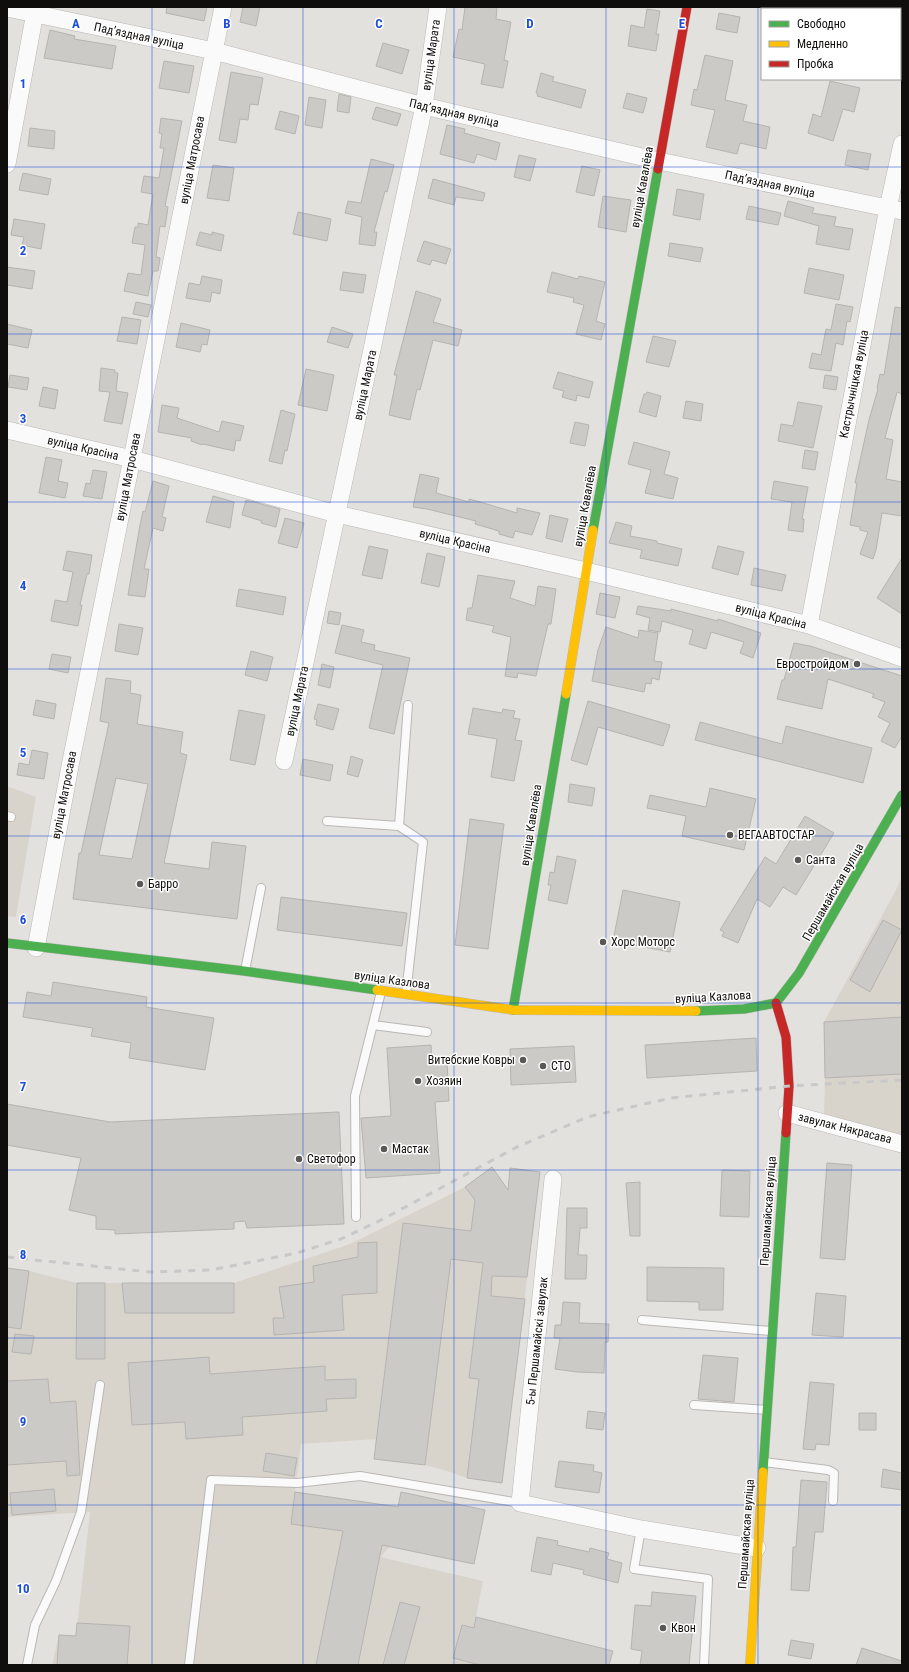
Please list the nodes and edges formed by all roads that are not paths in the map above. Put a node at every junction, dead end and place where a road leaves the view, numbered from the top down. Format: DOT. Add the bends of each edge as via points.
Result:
graph roads {
  1 [pos="223,7"];
  2 [pos="438,7"];
  3 [pos="687,7"];
  4 [pos="7,8"];
  5 [pos="35,10"];
  6 [pos="214,52"];
  7 [pos="424,106"];
  8 [pos="902,144"];
  9 [pos="659,161"];
  10 [pos="7,164"];
  11 [pos="895,210"];
  12 [pos="7,430"];
  13 [pos="132,459"];
  14 [pos="337,514"];
  15 [pos="586,571"];
  16 [pos="809,625"];
  17 [pos="902,658"];
  18 [pos="408,706"];
  19 [pos="284,761"];
  20 [pos="902,795"];
  21 [pos="327,821"];
  22 [pos="399,826"];
  23 [pos="261,888"];
  24 [pos="7,943"];
  25 [pos="36,948"];
  26 [pos="244,971"];
  27 [pos="381,991"];
  28 [pos="406,995"];
  29 [pos="776,1004"];
  30 [pos="513,1010"];
  31 [pos="373,1025"];
  32 [pos="427,1032"];
  33 [pos="787,1113"];
  34 [pos="901,1142"];
  35 [pos="553,1179"];
  36 [pos="356,1217"];
  37 [pos="642,1320"];
  38 [pos="772,1331"];
  39 [pos="100,1385"];
  40 [pos="694,1405"];
  41 [pos="767,1410"];
  42 [pos="763,1462"];
  43 [pos="833,1501"];
  44 [pos="520,1503"];
  45 [pos="641,1529"];
  46 [pos="757,1548"];
  47 [pos="27,1665"];
  48 [pos="189,1665"];
  49 [pos="704,1665"];
  50 [pos="750,1665"];
  1 -- 6 [label="street, вуліца Матросава"];
  2 -- 7 [label="street, вуліца Марата"];
  3 -- 9 [label="street, вуліца Кавалёва"];
  4 -- 5 [label="street, Падʼяздная вуліца"];
  5 -- 6 [label="street, Падʼяздная вуліца"];
  5 -- 10 [label="street"];
  6 -- 7 [label="street, Падʼяздная вуліца"];
  6 -- 13 [label="street, вуліца Матросава"];
  7 -- 9 [label="street, Падʼяздная вуліца"];
  7 -- 14 [label="street, вуліца Марата"];
  8 -- 11 [label="street, Кастрычніцкая вуліца"];
  9 -- 11 [label="street, Падʼяздная вуліца"];
  9 -- 15 [label="street, вуліца Кавалёва"];
  11 -- 16 [label="street, Кастрычніцкая вуліца"];
  12 -- 13 [label="street, вуліца Красіна"];
  13 -- 14 [label="street, вуліца Красіна"];
  13 -- 25 [label="street, вуліца Матросава"];
  14 -- 15 [label="street, вуліца Красіна"];
  14 -- 19 [label="street, вуліца Марата"];
  15 -- 16 [label="street, вуліца Красіна"];
  15 -- 30 [label="street, вуліца Кавалёва"];
  16 -- 17 [label="street, вуліца Красіна"];
  18 -- 22 [label="lane"];
  20 -- 29 [label="street, Першамайская вуліца" via="800,973"];
  21 -- 22 [label="lane"];
  22 -- 28 [label="lane" via="423,842"];
  23 -- 26 [label="lane"];
  24 -- 25 [label="street, вуліца Казлова"];
  25 -- 26 [label="street, вуліца Казлова"];
  26 -- 27 [label="street, вуліца Казлова"];
  27 -- 28 [label="street, вуліца Казлова"];
  27 -- 31 [label="lane"];
  28 -- 30 [label="street, вуліца Казлова"];
  29 -- 30 [label="street, вуліца Казлова" via="744,1009 682,1012"];
  29 -- 33 [label="street, Першамайская вуліца" via="786,1037 789,1086"];
  31 -- 32 [label="lane"];
  31 -- 36 [label="lane" via="355,1096"];
  33 -- 34 [label="street, завулак Някрасава"];
  33 -- 38 [label="street, Першамайская вуліца"];
  35 -- 44 [label="street, 5-ы Першамайскі завулак"];
  37 -- 38 [label="lane"];
  38 -- 41 [label="street, Першамайская вуліца"];
  39 -- 47 [label="lane" via="81,1512 56,1581 35,1625"];
  40 -- 41 [label="lane"];
  41 -- 42 [label="street, Першамайская вуліца"];
  42 -- 43 [label="lane" via="828,1470 834,1474"];
  42 -- 46 [label="street, Першамайская вуліца"];
  44 -- 45 [label="street"];
  44 -- 48 [label="lane" via="360,1476 297,1483 211,1480"];
  45 -- 46 [label="street"];
  45 -- 49 [label="lane" via="634,1569 708,1579"];
  46 -- 50 [label="street, Першамайская вуліца"];
}
